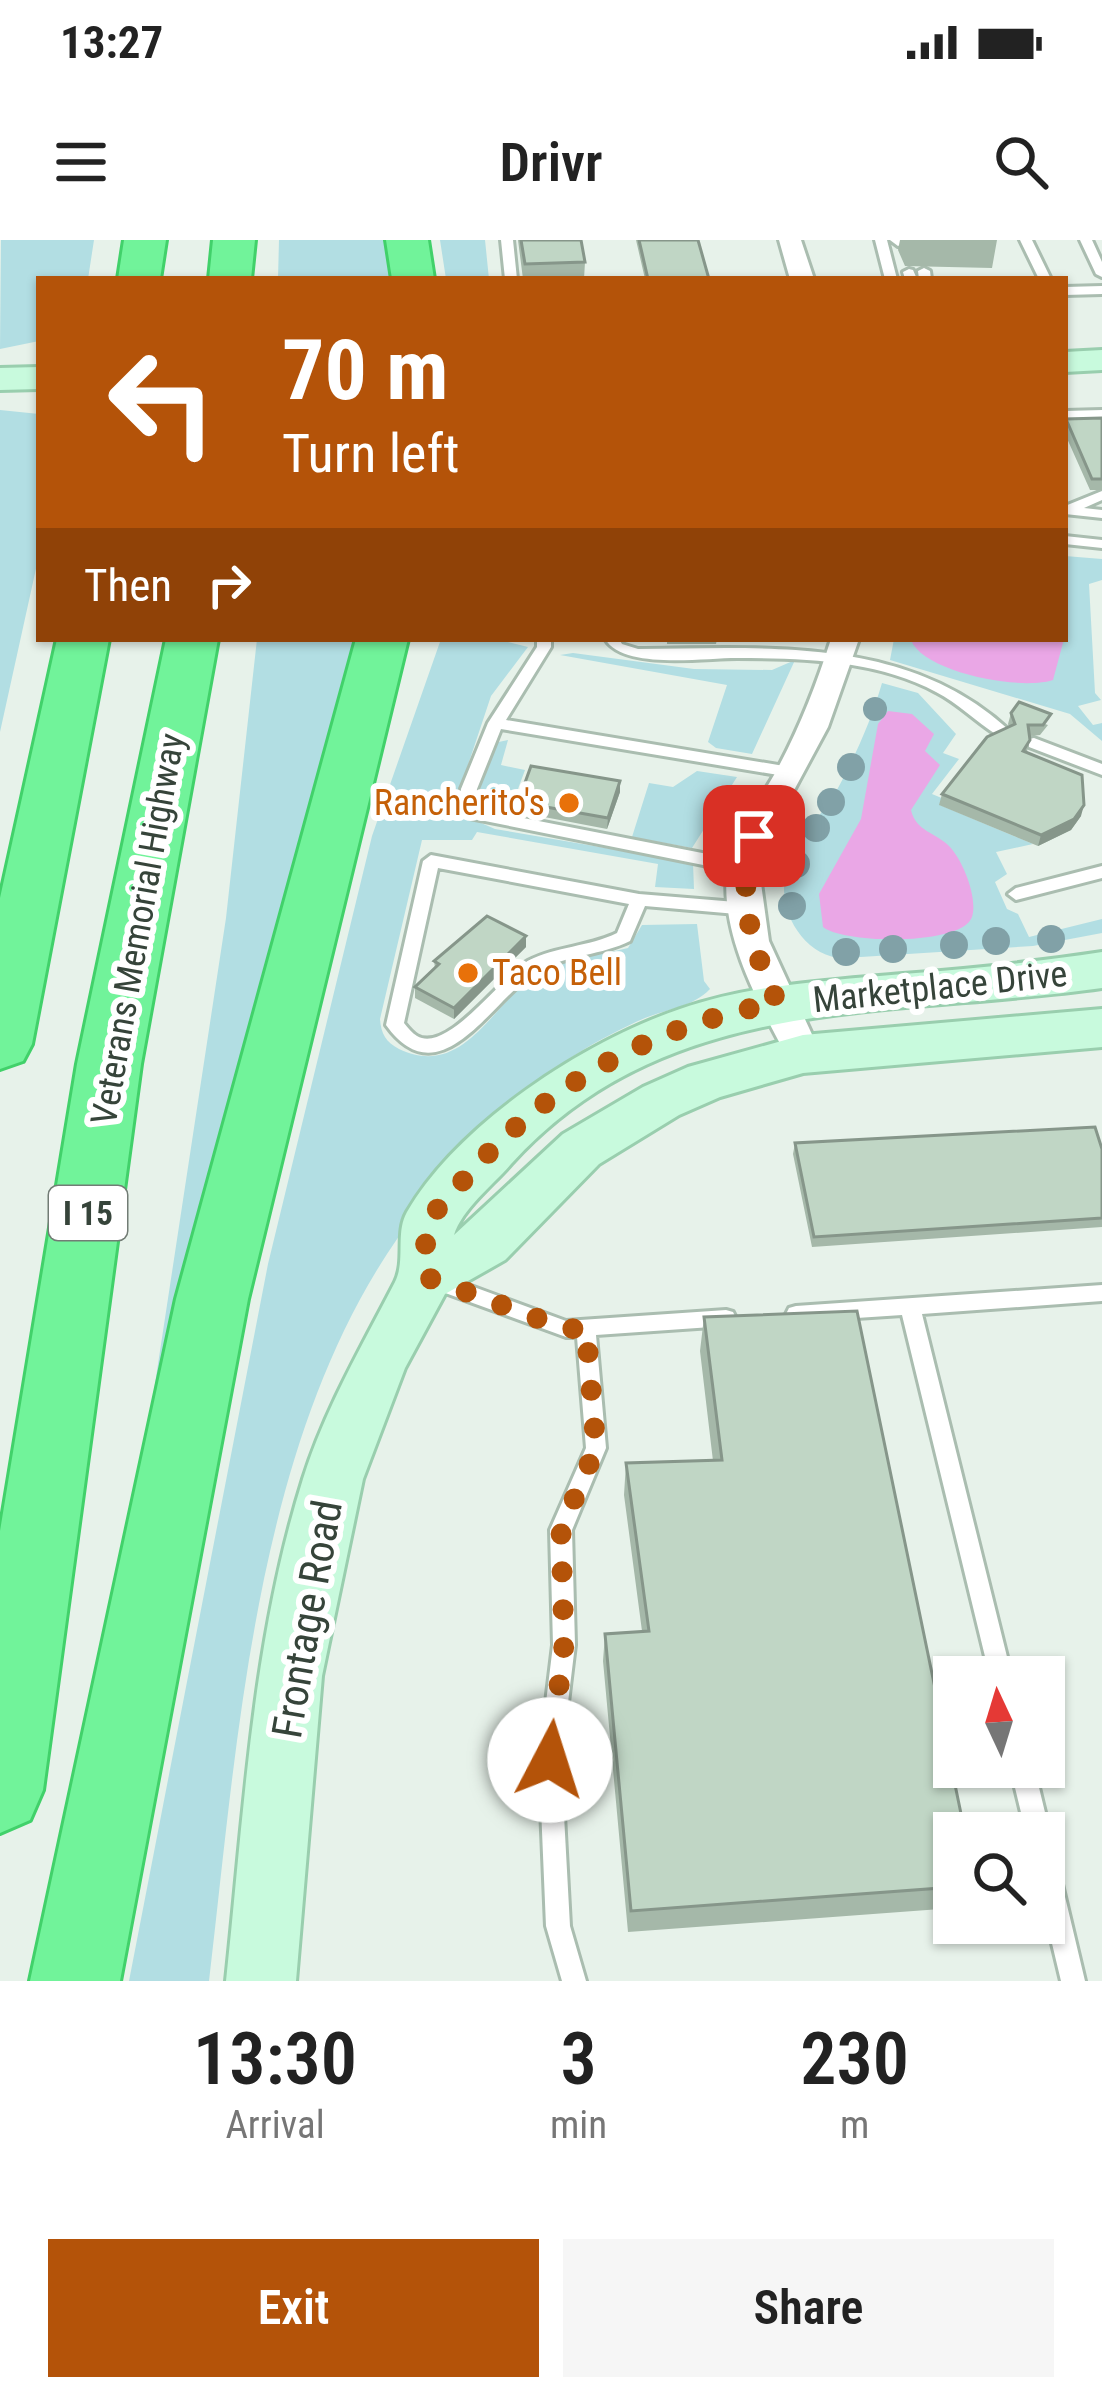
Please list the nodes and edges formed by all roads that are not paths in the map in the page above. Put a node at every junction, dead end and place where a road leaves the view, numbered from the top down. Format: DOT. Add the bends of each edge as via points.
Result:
graph roads {
  1 [pos="145,240"];
  2 [pos="234,240"];
  3 [pos="407,240"];
  4 [pos="507,240"];
  5 [pos="790,240"];
  6 [pos="881,240"];
  7 [pos="1026,240"];
  8 [pos="1086,240"];
  9 [pos="1102,274"];
  10 [pos="139,276"];
  11 [pos="230,276"];
  12 [pos="413,276"];
  13 [pos="511,276"];
  14 [pos="801,276"];
  15 [pos="891,276"];
  16 [pos="1044,276"];
  17 [pos="1102,290"];
  18 [pos="1068,291"];
  19 [pos="1102,329"];
  20 [pos="1068,331"];
  21 [pos="1102,360"];
  22 [pos="1068,362"];
  23 [pos="36,378"];
  24 [pos="0,379"];
  25 [pos="1102,413"];
  26 [pos="1068,415"];
  27 [pos="1102,495"];
  28 [pos="1068,508"];
  29 [pos="1068,509"];
  30 [pos="1102,514"];
  31 [pos="1068,540"];
  32 [pos="1102,544"];
  33 [pos="82,642"];
  34 [pos="191,642"];
  35 [pos="542,642"];
  36 [pos="614,642"];
  37 [pos="842,650"];
  38 [pos="386,656"];
  39 [pos="496,722"];
  40 [pos="1002,730"];
  41 [pos="1034,743"];
  42 [pos="1102,770"];
  43 [pos="790,772"];
  44 [pos="743,867"];
  45 [pos="1102,872"];
  46 [pos="1016,894"];
  47 [pos="639,900"];
  48 [pos="748,909"];
  49 [pos="1099,976"];
  50 [pos="778,1003"];
  51 [pos="1102,1028"];
  52 [pos="0,1044"];
  53 [pos="803,1054"];
  54 [pos="426,1277"];
  55 [pos="1102,1293"];
  56 [pos="910,1306"];
  57 [pos="772,1315"];
  58 [pos="748,1317"];
  59 [pos="586,1328"];
  60 [pos="995,1656"];
  61 [pos="0,1790"];
  62 [pos="1064,1944"];
  63 [pos="75,1981"];
  64 [pos="261,1981"];
  65 [pos="574,1981"];
  66 [pos="1073,1981"];
  1 -- 10 [label="highway"];
  2 -- 11 [label="highway"];
  3 -- 12 [label="highway"];
  4 -- 13 [label="lane"];
  5 -- 14 [label="street"];
  6 -- 15 [label="lane"];
  7 -- 16 [label="lane"];
  8 -- 9 [label="lane"];
  17 -- 18 [label="lane"];
  19 -- 20 [label="street"];
  21 -- 22 [label="street"];
  23 -- 24 [label="street"];
  25 -- 26 [label="lane"];
  27 -- 28 [label="lane"];
  29 -- 30 [label="lane"];
  31 -- 32 [label="lane"];
  33 -- 52 [label="highway"];
  34 -- 61 [label="highway, Veterans Memorial Highway / I 15" via="110,1064"];
  35 -- 39 [label="lane"];
  36 -- 37 [label="lane" via="637,654"];
  37 -- 40 [label="lane" via="938,686"];
  37 -- 43 [label="street"];
  38 -- 63 [label="highway" via="298,954 212,1299"];
  39 -- 43 [label="lane"];
  39 -- 44 [label="lane" via="469,789 476,814"];
  41 -- 42 [label="lane"];
  43 -- 44 [label="street"];
  44 -- 48 [label="street"];
  45 -- 46 [label="lane"];
  47 -- 47 [label="lane" via="624,937 532,966 463,1033 437,1044 402,1035 394,1013 431,861"];
  47 -- 48 [label="lane"];
  48 -- 50 [label="street"];
  49 -- 50 [label="street, Marketplace Drive"];
  50 -- 53 [label="street"];
  50 -- 54 [label="street, Frontage Road" via="693,1023 568,1085 502,1140 428,1224"];
  51 -- 53 [label="street, Marketplace Drive"];
  53 -- 54 [label="street" via="706,1081 620,1124 547,1179 486,1244"];
  54 -- 59 [label="lane" via="566,1329"];
  54 -- 64 [label="street, Frontage Road" via="380,1360 333,1479 290,1676"];
  55 -- 56 [label="lane"];
  56 -- 57 [label="lane"];
  56 -- 60 [label="lane"];
  58 -- 59 [label="lane"];
  59 -- 65 [label="lane" via="596,1448 561,1530 564,1645 550,1760 558,1926"];
  62 -- 66 [label="lane"];
}
